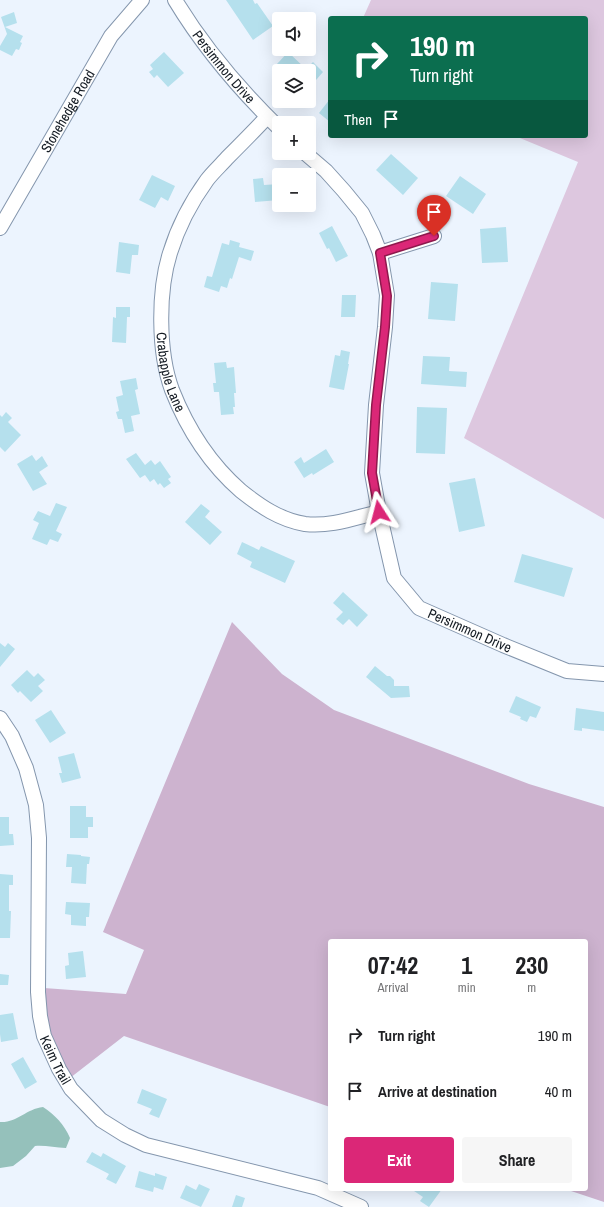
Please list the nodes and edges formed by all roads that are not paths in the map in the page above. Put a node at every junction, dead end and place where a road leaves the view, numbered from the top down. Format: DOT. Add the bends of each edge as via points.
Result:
graph roads {
  1 [pos="142,0"];
  2 [pos="175,0"];
  3 [pos="267,117"];
  4 [pos="272,122"];
  5 [pos="313,160"];
  6 [pos="0,228"];
  7 [pos="434,236"];
  8 [pos="380,253"];
  9 [pos="379,512"];
  10 [pos="604,674"];
  11 [pos="0,718"];
  12 [pos="361,1207"];
  1 -- 6 [label="street, Stonehedge Road" via="111,36"];
  2 -- 3 [label="street, Persimmon Drive" via="210,53 242,92"];
  3 -- 4 [label="street, Persimmon Drive"];
  3 -- 9 [label="street, Crabapple Lane" via="207,179 180,227 170,253 160,319 164,356 172,389 202,448 218,468 267,510 304,524 334,524"];
  5 -- 8 [label="street, Persimmon Drive" via="362,213"];
  7 -- 8 [label="street"];
  8 -- 9 [label="street, Persimmon Drive" via="387,296 372,473"];
  9 -- 10 [label="street, Persimmon Drive" via="394,578 419,608 567,670"];
  11 -- 12 [label="street, Keim Trail" via="12,736 26,768 36,805 39,838 40,1016 44,1036 71,1089 101,1120 146,1145 318,1188"];
}
